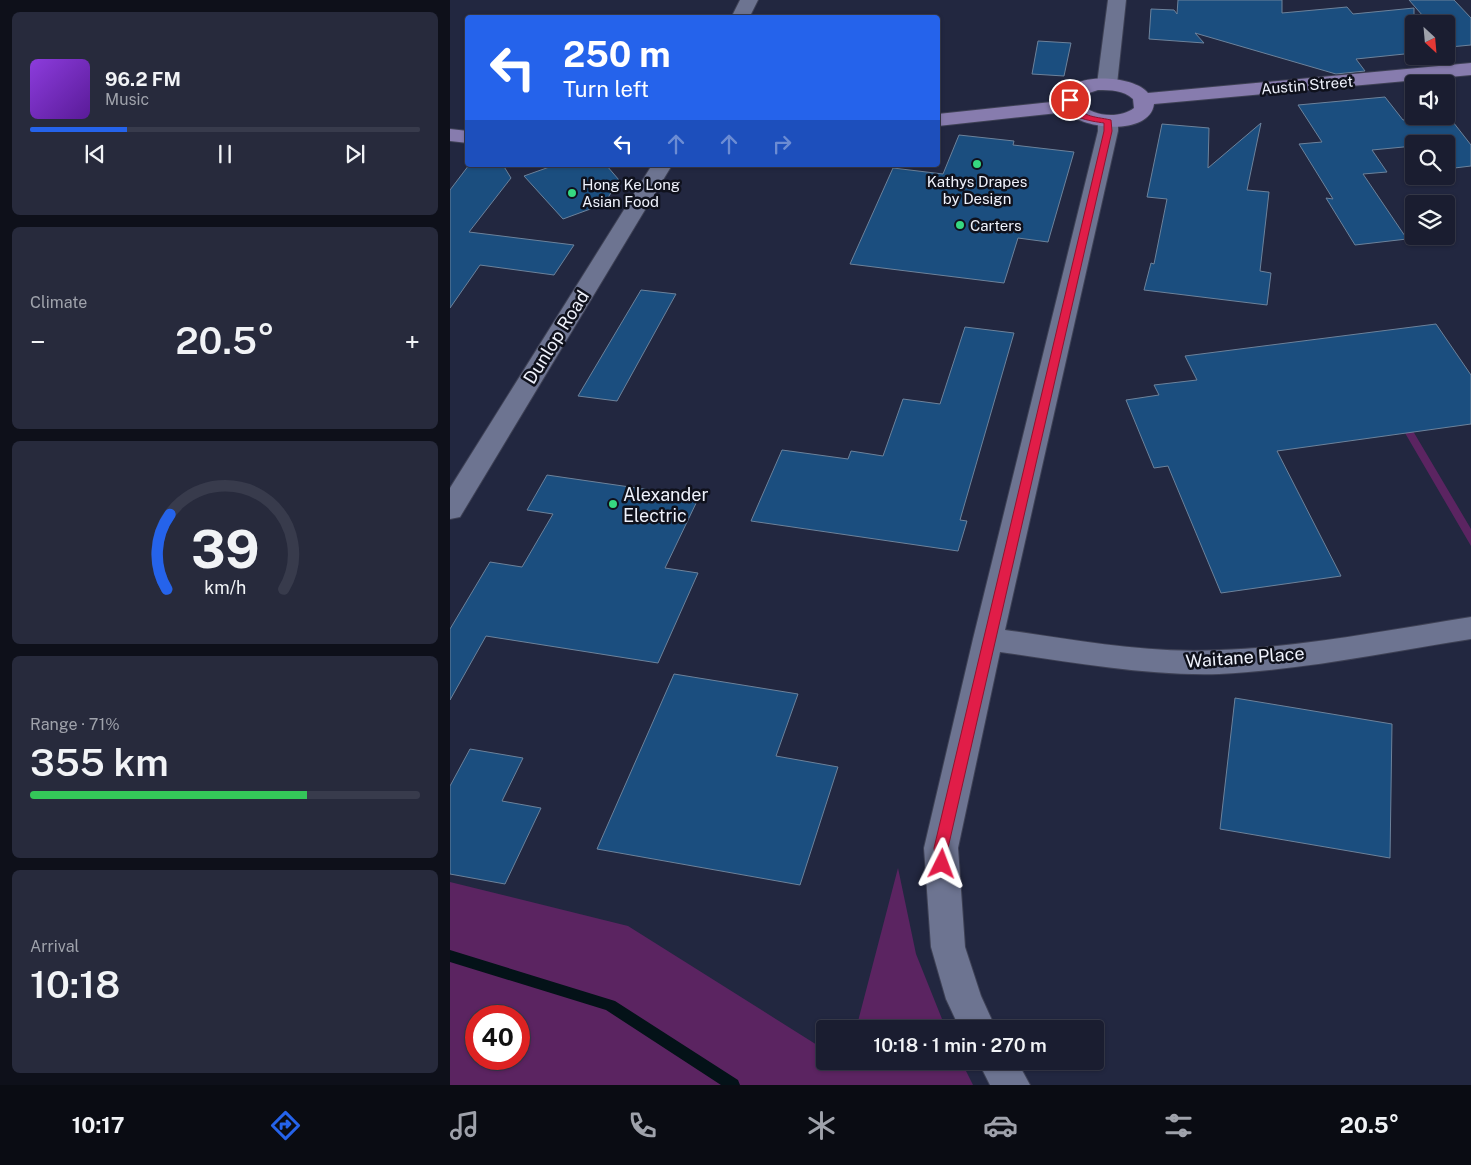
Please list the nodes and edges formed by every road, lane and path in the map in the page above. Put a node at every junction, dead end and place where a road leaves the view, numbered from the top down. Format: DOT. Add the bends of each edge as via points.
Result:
graph roads {
  1 [pos="749,0"];
  2 [pos="1117,0"];
  3 [pos="742,15"];
  4 [pos="1471,69"];
  5 [pos="1107,84"];
  6 [pos="1144,99"];
  7 [pos="1071,106"];
  8 [pos="940,120"];
  9 [pos="1108,122"];
  10 [pos="450,135"];
  11 [pos="465,136"];
  12 [pos="661,167"];
  13 [pos="450,510"];
  14 [pos="1471,628"];
  15 [pos="988,639"];
  16 [pos="974,1020"];
  17 [pos="1002,1070"];
  18 [pos="1011,1085"];
  1 -- 3 [label="street"];
  2 -- 5 [label="street"];
  4 -- 6 [label="main road, Austin Street"];
  5 -- 6 [label="main road" via="1134,90"];
  5 -- 7 [label="main road" via="1078,90 1072,95"];
  6 -- 9 [label="main road" via="1145,105 1137,115"];
  7 -- 8 [label="main road"];
  7 -- 9 [label="main road" via="1085,117"];
  9 -- 15 [label="street"];
  10 -- 11 [label="main road"];
  12 -- 13 [label="street, Dunlop Road"];
  14 -- 15 [label="street, Waitane Place" via="1301,654 1219,662 1145,661"];
  15 -- 16 [label="street" via="941,848 948,947"];
  17 -- 18 [label="street"];
}
